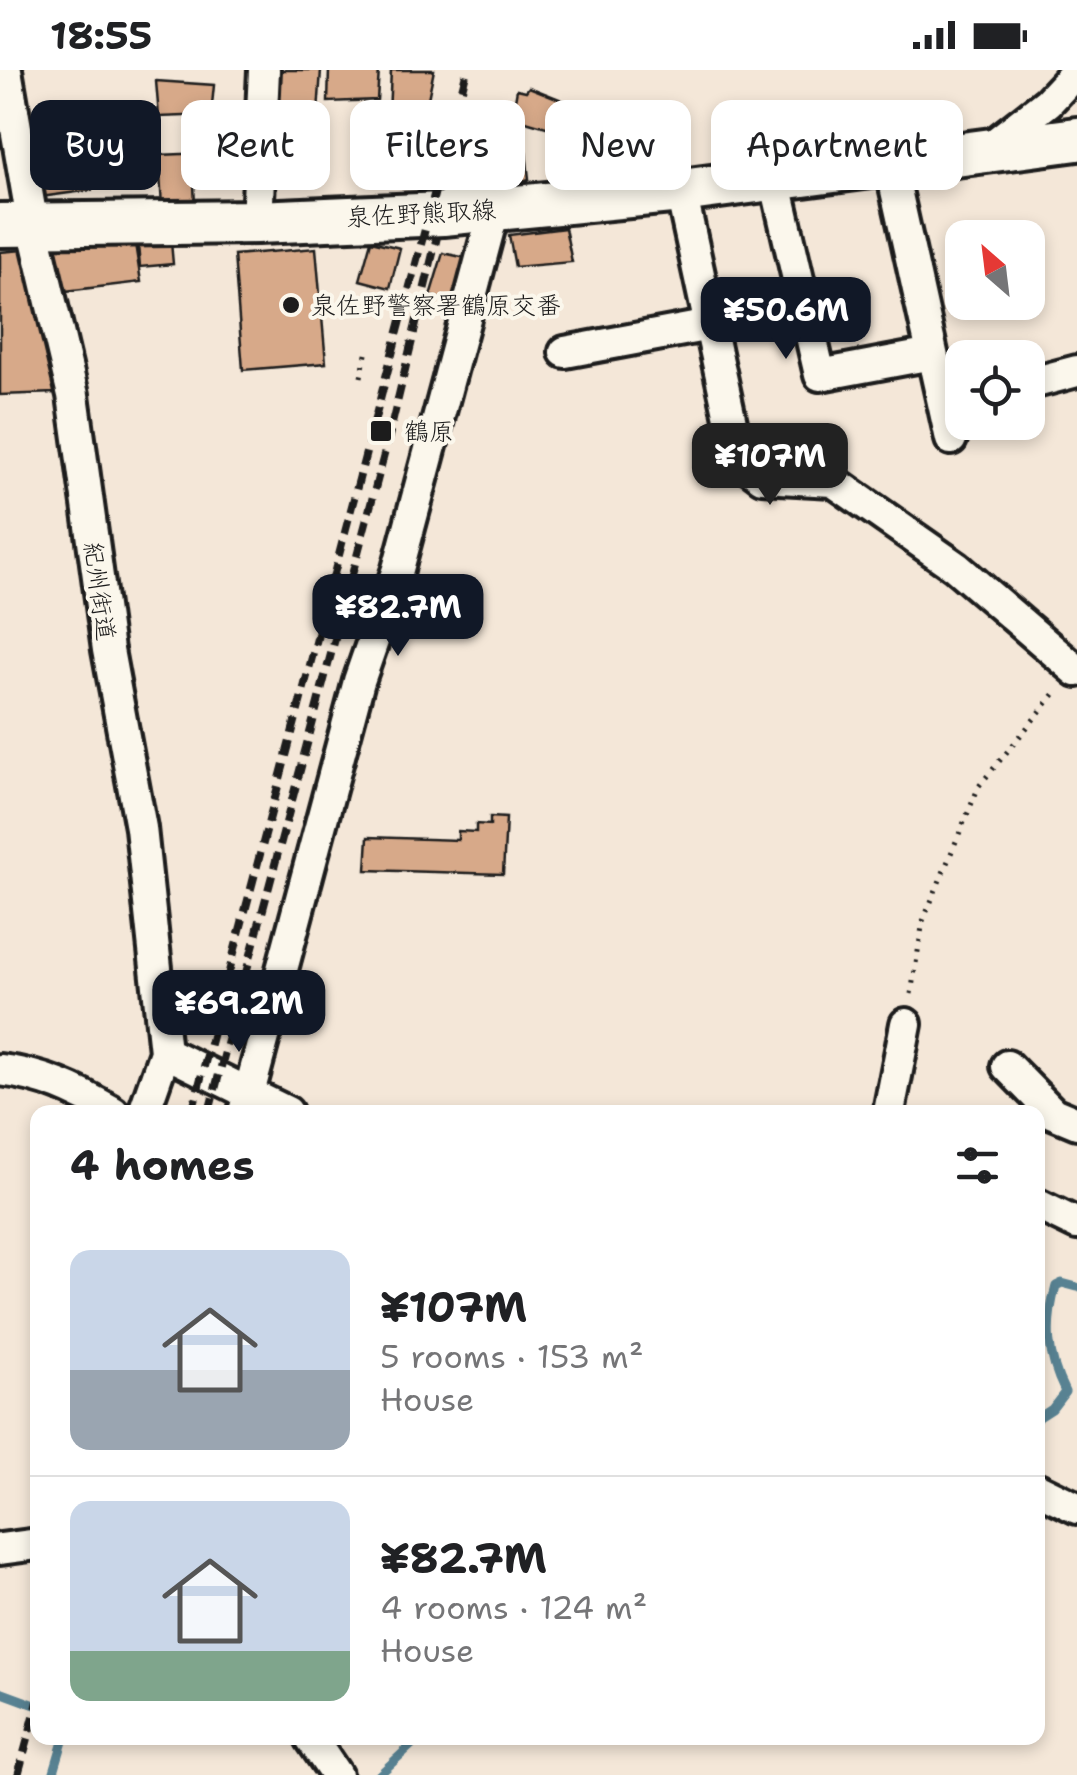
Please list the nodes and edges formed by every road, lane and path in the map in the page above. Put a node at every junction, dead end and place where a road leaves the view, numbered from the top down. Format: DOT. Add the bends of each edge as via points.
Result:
graph roads {
  1 [pos="6,70"];
  2 [pos="264,70"];
  3 [pos="1077,71"];
  4 [pos="1077,139"];
  5 [pos="986,151"];
  6 [pos="963,154"];
  7 [pos="711,187"];
  8 [pos="778,190"];
  9 [pos="896,190"];
  10 [pos="681,191"];
  11 [pos="494,210"];
  12 [pos="257,222"];
  13 [pos="16,226"];
  14 [pos="710,325"];
  15 [pos="366,350"];
  16 [pos="565,352"];
  17 [pos="932,354"];
  18 [pos="1077,371"];
  19 [pos="360,376"];
  20 [pos="1045,379"];
  21 [pos="945,384"];
  22 [pos="1076,669"];
  23 [pos="906,1024"];
  24 [pos="165,1052"];
  25 [pos="1007,1066"];
  26 [pos="0,1070"];
  27 [pos="246,1103"];
  28 [pos="101,1105"];
  29 [pos="146,1105"];
  30 [pos="890,1105"];
  31 [pos="1077,1122"];
  32 [pos="1045,1208"];
  33 [pos="1077,1224"];
  34 [pos="1045,1492"];
  35 [pos="1077,1508"];
  36 [pos="30,1548"];
  37 [pos="0,1549"];
  38 [pos="316,1745"];
  39 [pos="336,1775"];
  1 -- 13 [label="street, 紀州街道"];
  2 -- 12 [label="street"];
  3 -- 5 [label="street"];
  4 -- 5 [label="main road, 泉佐野熊取線"];
  5 -- 6 [label="main road, 泉佐野熊取線"];
  7 -- 10 [label="main road, 泉佐野熊取線"];
  8 -- 17 [label="street" via="820,375"];
  9 -- 17 [label="street"];
  10 -- 11 [label="main road, 泉佐野熊取線"];
  10 -- 14 [label="street"];
  11 -- 12 [label="main road, 泉佐野熊取線"];
  11 -- 27 [label="street"];
  12 -- 13 [label="main road, 泉佐野熊取線"];
  13 -- 24 [label="street, 紀州街道" via="73,395 140,828"];
  14 -- 16 [label="street"];
  14 -- 22 [label="street" via="734,441 745,464 762,477 834,481 956,566"];
  15 -- 19 [label="path"];
  17 -- 21 [label="street"];
  18 -- 20 [label="street"];
  22 -- 23 [label="path" via="979,786 923,921"];
  23 -- 30 [label="street"];
  24 -- 27 [label="street"];
  24 -- 29 [label="street, 紀州街道"];
  25 -- 31 [label="street" via="1053,1113"];
  26 -- 28 [label="street" via="70,1087"];
  32 -- 33 [label="street"];
  34 -- 35 [label="street"];
  36 -- 37 [label="street"];
  38 -- 39 [label="street"];
}
